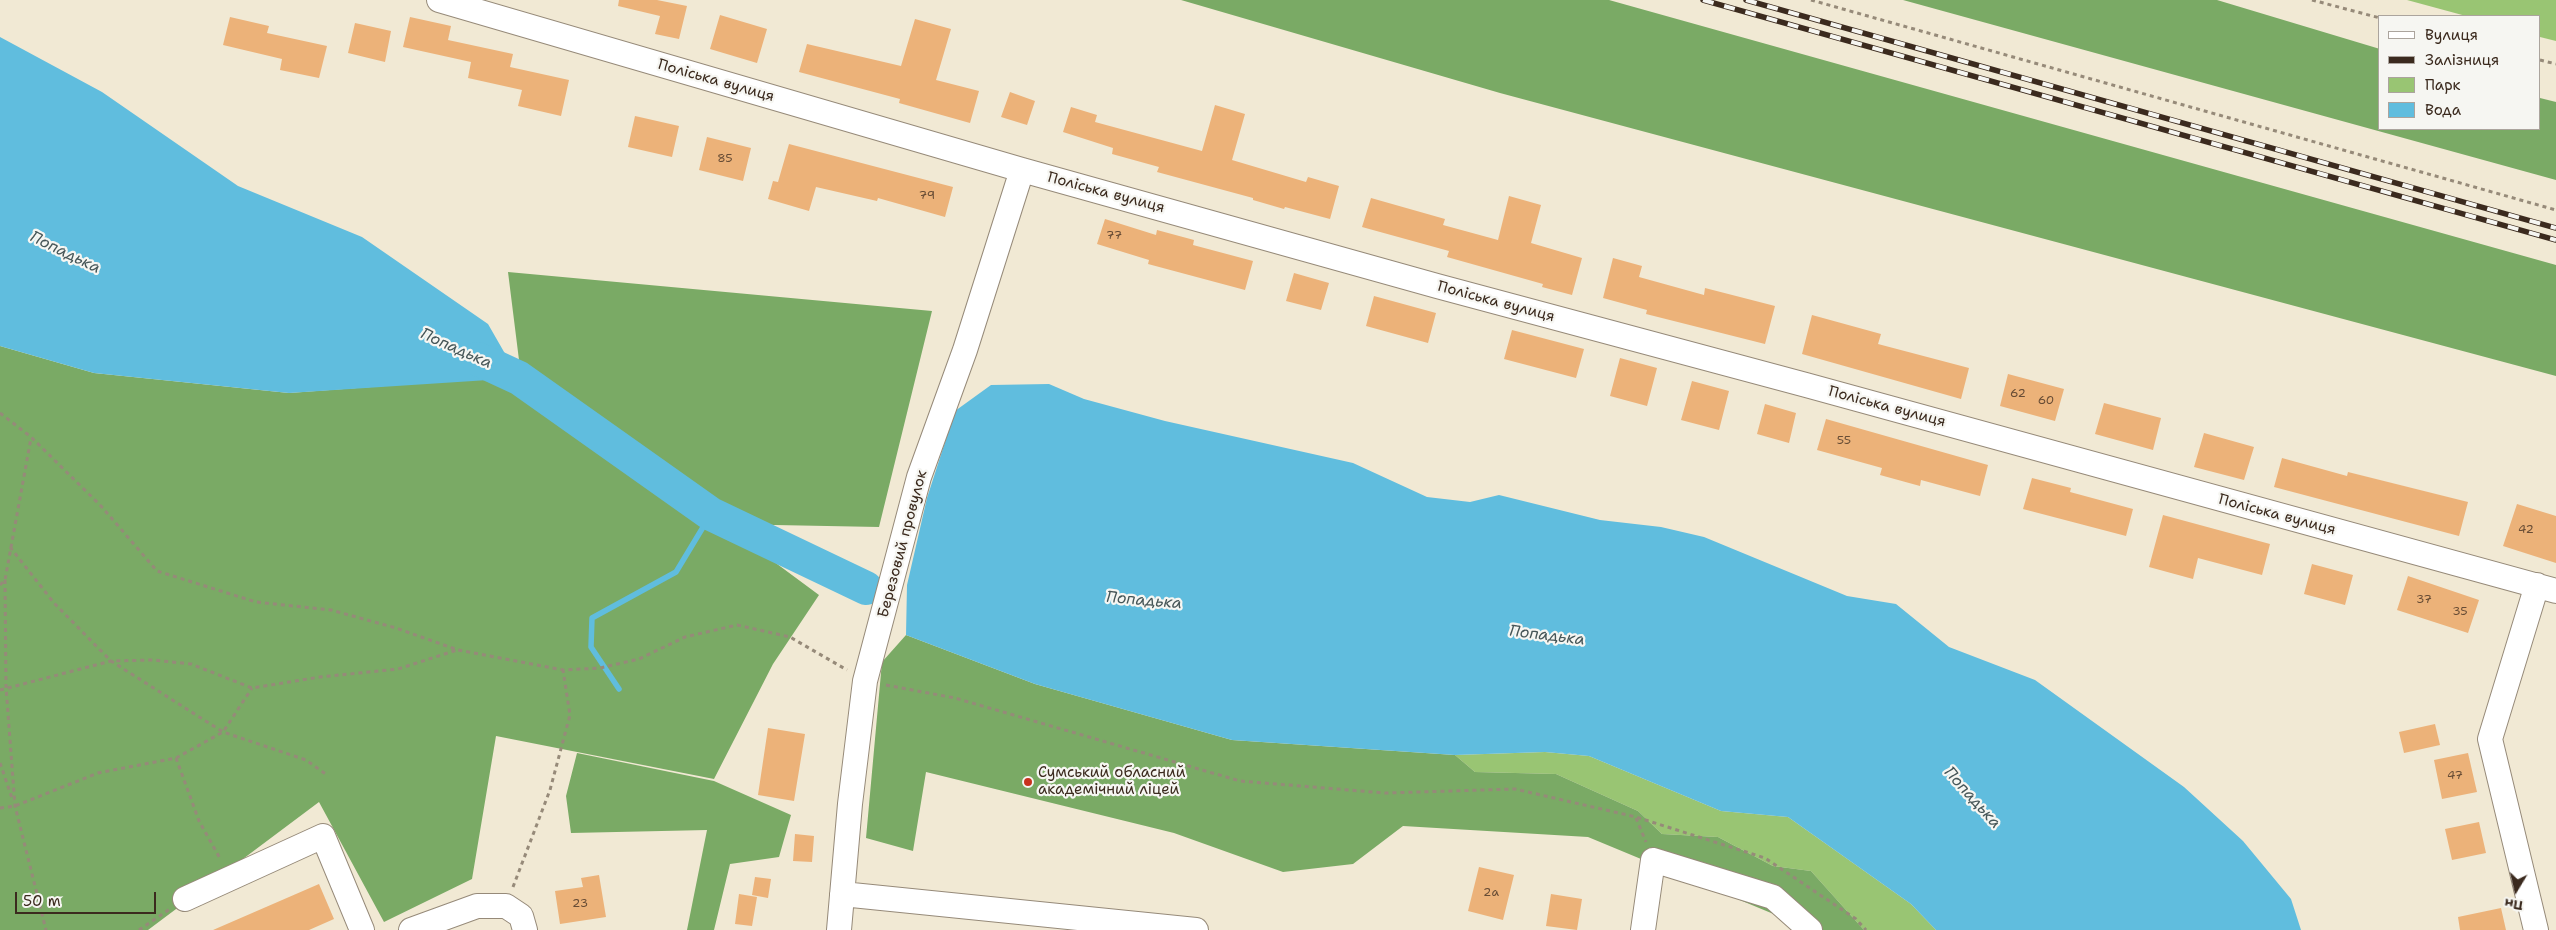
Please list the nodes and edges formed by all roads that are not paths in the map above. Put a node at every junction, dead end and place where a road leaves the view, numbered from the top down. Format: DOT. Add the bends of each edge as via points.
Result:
graph roads {
  1 [pos="439,0"];
  2 [pos="1022,170"];
  3 [pos="2546,588"];
  4 [pos="842,894"];
  5 [pos="185,899"];
  6 [pos="362,930"];
  7 [pos="411,930"];
  8 [pos="525,930"];
  9 [pos="839,930"];
  10 [pos="1196,930"];
  11 [pos="1643,930"];
  12 [pos="1810,930"];
  13 [pos="2536,930"];
  1 -- 2 [label="street, Поліська вулиця"];
  2 -- 3 [label="street, Поліська вулиця"];
  2 -- 4 [label="street, Березовий провулок" via="965,350 919,477 866,681"];
  3 -- 13 [label="street" via="2490,739"];
  4 -- 9 [label="street, Березовий провулок"];
  4 -- 10 [label="street"];
  5 -- 6 [label="street" via="322,836"];
  7 -- 8 [label="street" via="477,906 506,906 521,916"];
  11 -- 12 [label="street" via="1653,860 1773,897"];
}
